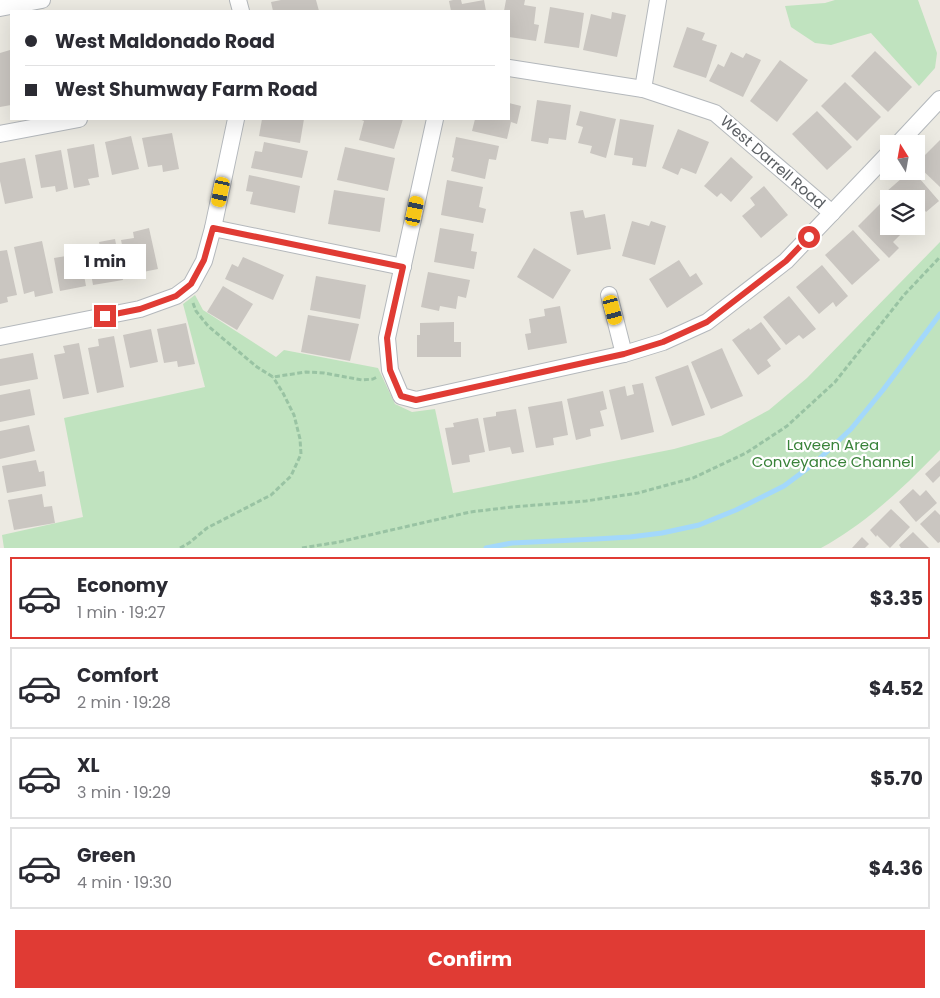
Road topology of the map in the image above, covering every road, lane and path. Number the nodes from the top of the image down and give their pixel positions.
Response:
1 (42, 0) edge
2 (658, 0) edge
3 (0, 8) edge
4 (510, 68) edge
5 (643, 89) junction
6 (940, 99) edge
7 (74, 120) edge
8 (236, 120) edge
9 (435, 120) edge
10 (0, 134) edge
11 (906, 135) edge
12 (880, 162) edge
13 (832, 213) junction
14 (213, 228) junction
15 (940, 258) edge
16 (403, 267) junction
17 (184, 290) junction
18 (609, 295) dead end
19 (0, 337) edge
20 (624, 354) junction
21 (390, 370) junction
22 (273, 377) junction
23 (180, 548) edge
24 (302, 548) edge

1 - 3 street
2 - 5 street
4 - 5 street, West Darrell Road
5 - 13 street, West Darrell Road
6 - 11 street
7 - 10 street
8 - 14 street
9 - 16 street
12 - 13 street
13 - 20 street
14 - 16 street
14 - 17 street
15 - 24 path
16 - 21 street
17 - 19 street
17 - 22 path
18 - 20 street
20 - 21 street
21 - 22 path
22 - 23 path

